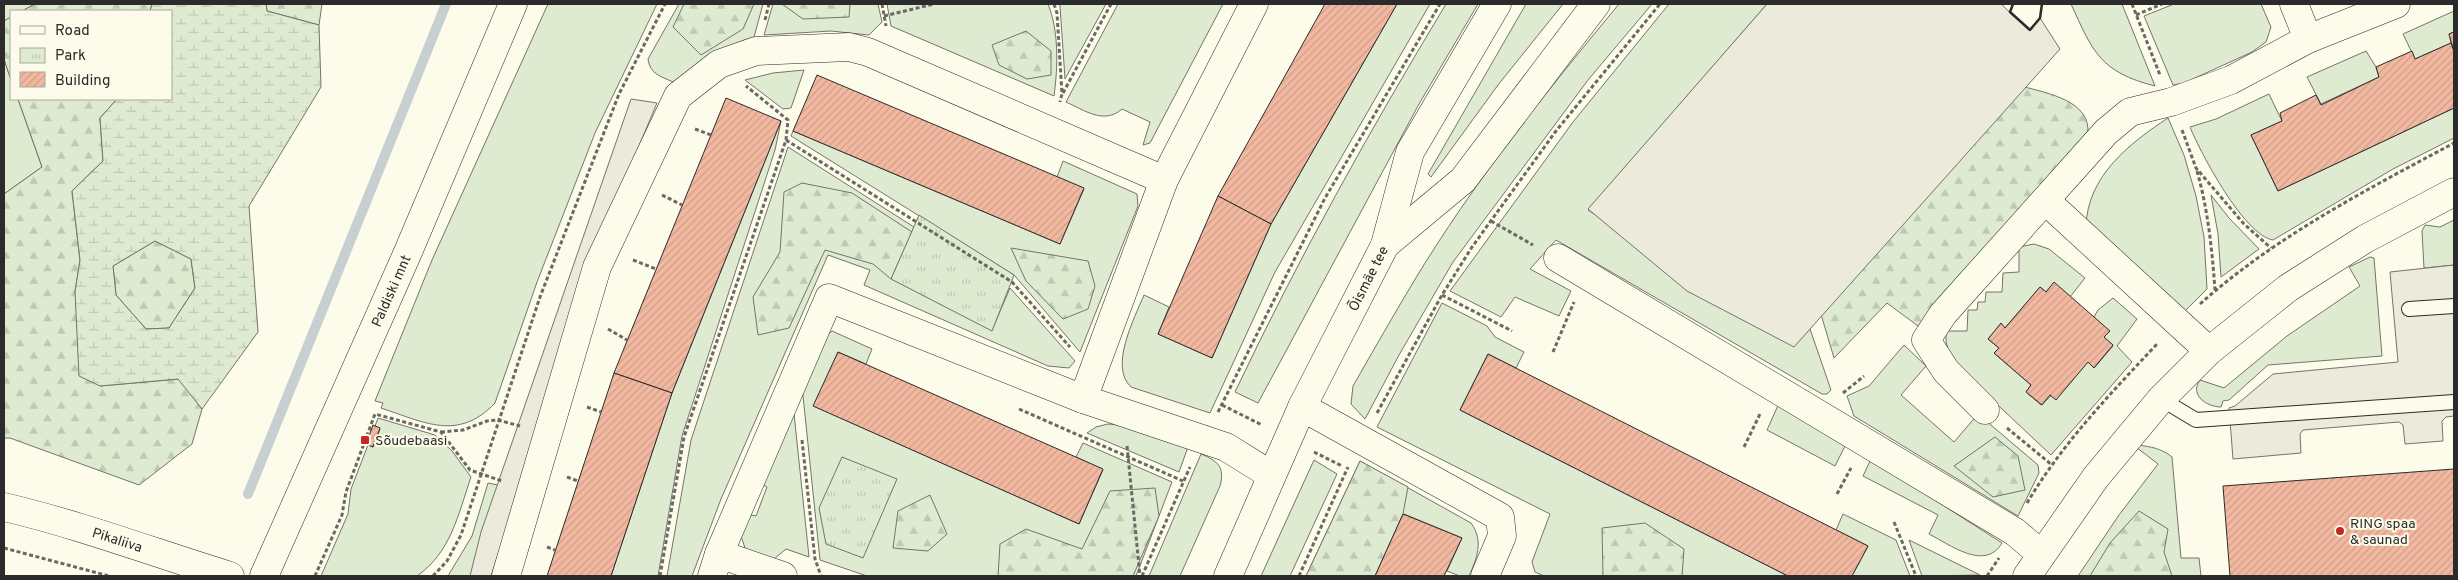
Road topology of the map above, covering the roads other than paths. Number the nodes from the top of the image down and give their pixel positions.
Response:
1 (513, 4) edge
2 (1254, 4) edge
3 (1497, 4) edge
4 (1596, 4) edge
5 (2294, 4) edge
6 (2396, 4) edge
7 (2308, 39) junction
8 (1164, 180) junction
9 (2454, 192) edge
10 (2045, 200) junction
11 (1385, 245) junction
12 (1558, 258) road end
13 (2454, 306) edge
14 (2409, 309) dead end
15 (2209, 351) junction
16 (1083, 398) junction
17 (2161, 398) junction
18 (2454, 402) edge
19 (1302, 408) junction
20 (1986, 410) road end
21 (1271, 475) junction
22 (4, 507) edge
23 (715, 565) edge
24 (2034, 565) edge
25 (230, 576) edge
26 (264, 576) edge
27 (506, 576) edge
28 (783, 576) edge
29 (1228, 576) edge
30 (1485, 576) edge

1 - 26 street, Paldiski mnt
2 - 8 street
3 - 11 street
4 - 11 street, Õismäe tee
5 - 7 street
6 - 7 street
7 - 10 street
8 - 16 street
8 - 27 street
9 - 15 street
10 - 15 street
10 - 20 street
11 - 19 street, Õismäe tee
12 - 24 street
13 - 14 lane
15 - 17 street
16 - 21 street
16 - 23 street
17 - 18 lane
17 - 24 street
19 - 21 street, Õismäe tee
19 - 30 street
21 - 29 street, Õismäe tee
22 - 25 street, Pikaliiva
23 - 28 street

